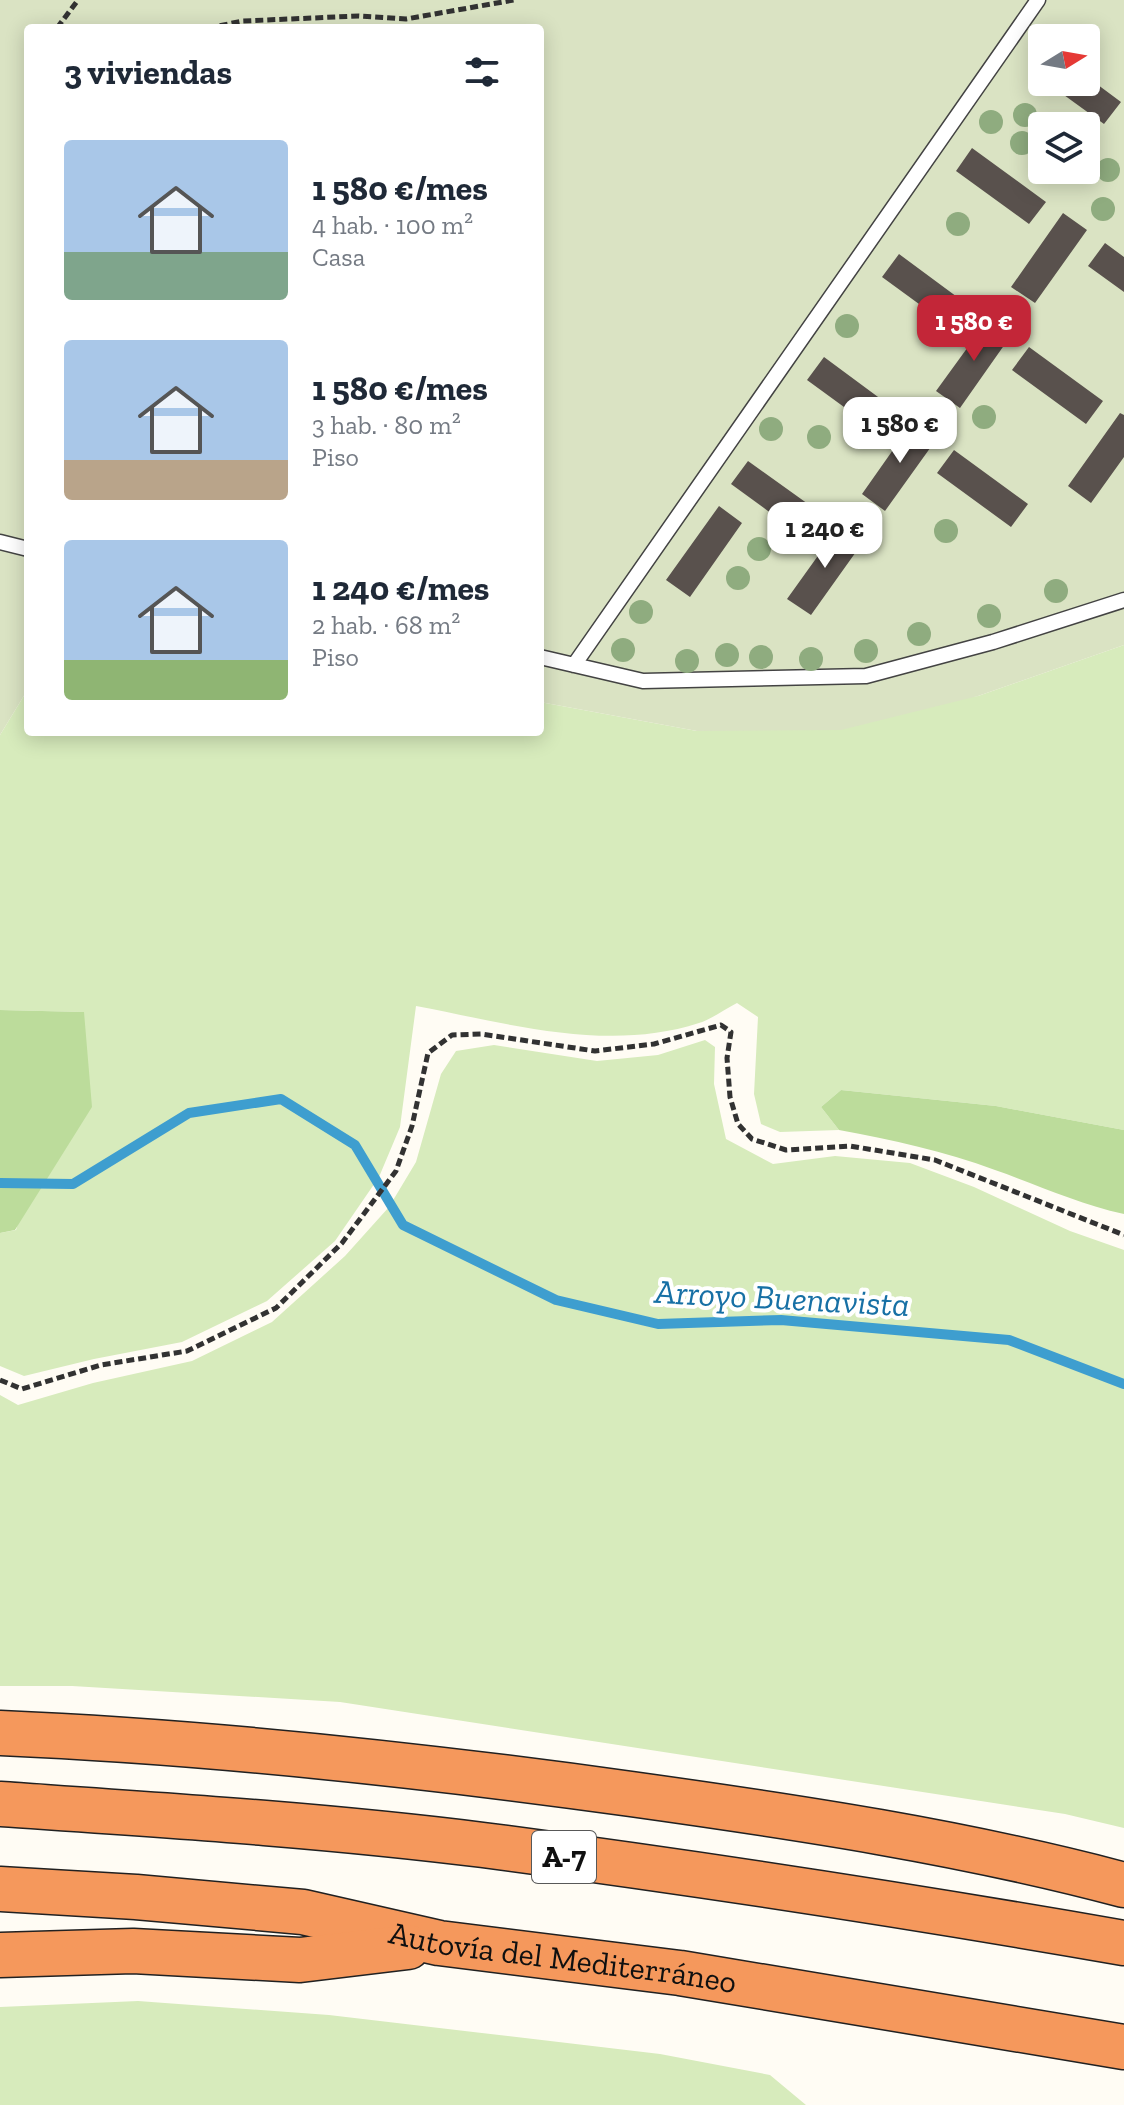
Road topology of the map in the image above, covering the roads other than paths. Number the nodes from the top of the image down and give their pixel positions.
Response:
1 (1038, 0) edge
2 (0, 542) edge
3 (24, 548) edge
4 (1124, 600) edge
5 (544, 658) edge
6 (574, 665) junction
7 (0, 1733) edge
8 (0, 1804) edge
9 (1124, 1885) edge
10 (0, 1889) edge
11 (439, 1943) junction
12 (1124, 1943) edge
13 (0, 1955) edge
14 (1124, 2047) edge

1 - 6 lane
2 - 3 lane
4 - 6 lane
5 - 6 lane
7 - 9 highway
8 - 12 highway, A-7
10 - 11 highway, Autovía del Mediterráneo
11 - 13 highway
11 - 14 highway, Autovía del Mediterráneo

